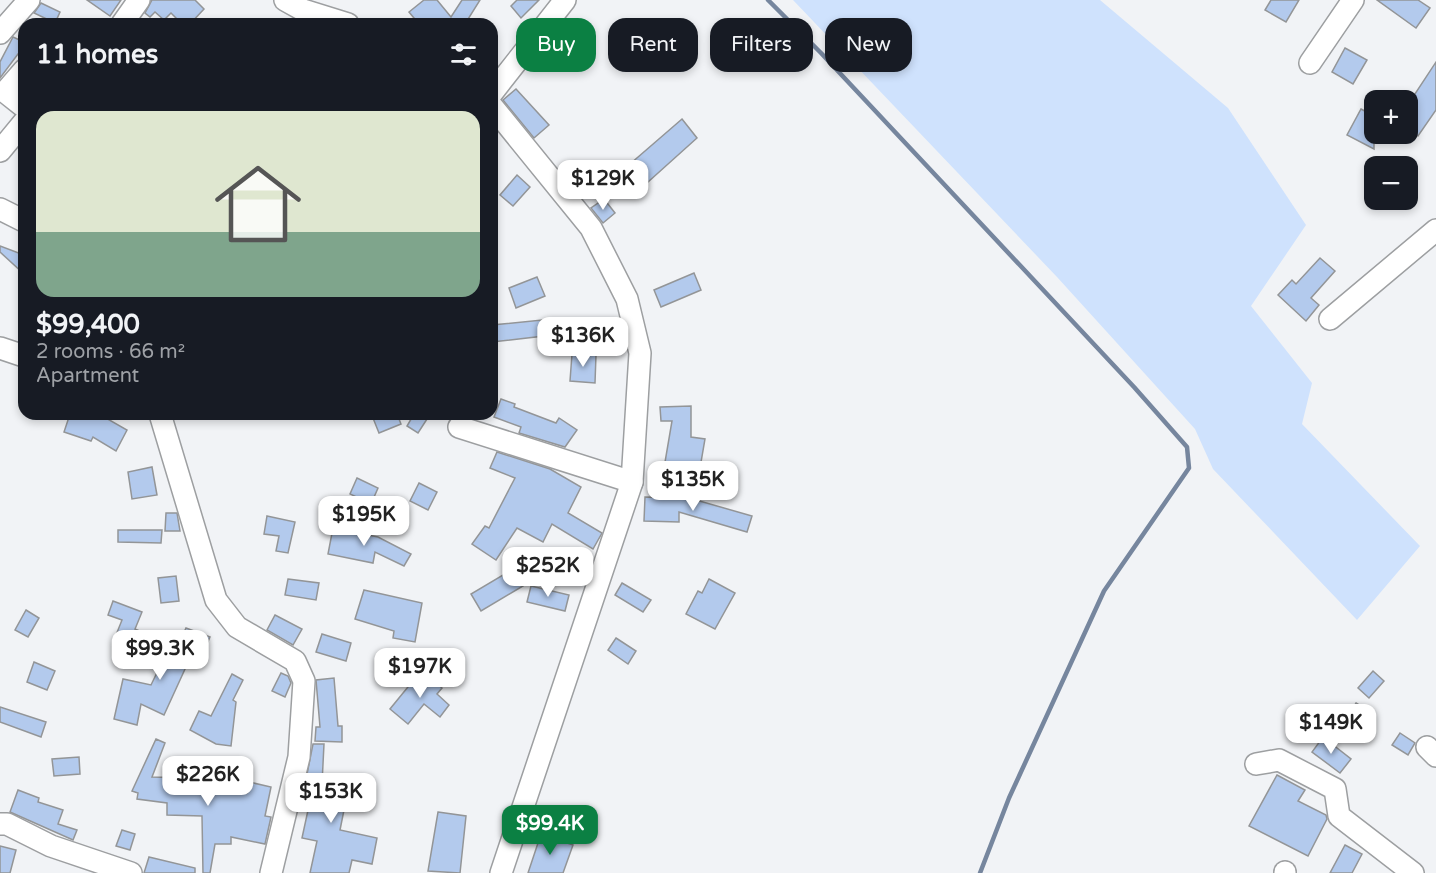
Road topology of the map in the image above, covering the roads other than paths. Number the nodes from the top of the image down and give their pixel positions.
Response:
1 (29, 0) edge
2 (139, 0) edge
3 (285, 0) edge
4 (565, 0) edge
5 (1353, 0) edge
6 (126, 18) edge
7 (329, 18) edge
8 (0, 33) edge
9 (1310, 63) dead end
10 (18, 77) edge
11 (498, 85) edge
12 (18, 103) edge
13 (498, 113) edge
14 (18, 129) edge
15 (0, 151) edge
16 (0, 209) edge
17 (18, 218) edge
18 (1436, 230) edge
19 (1330, 319) dead end
20 (0, 348) edge
21 (18, 354) edge
22 (161, 420) edge
23 (459, 427) dead end
24 (632, 482) junction
25 (1256, 764) dead end
26 (0, 824) edge
27 (131, 873) edge
28 (271, 873) edge
29 (501, 873) edge
30 (1413, 873) edge

1 - 8 street
2 - 6 street
3 - 7 street
4 - 11 street
5 - 9 street
10 - 12 street
13 - 24 street
14 - 15 street
16 - 17 street
18 - 19 street
20 - 21 street
22 - 28 street
23 - 24 street
24 - 29 street
25 - 30 street
26 - 27 street

